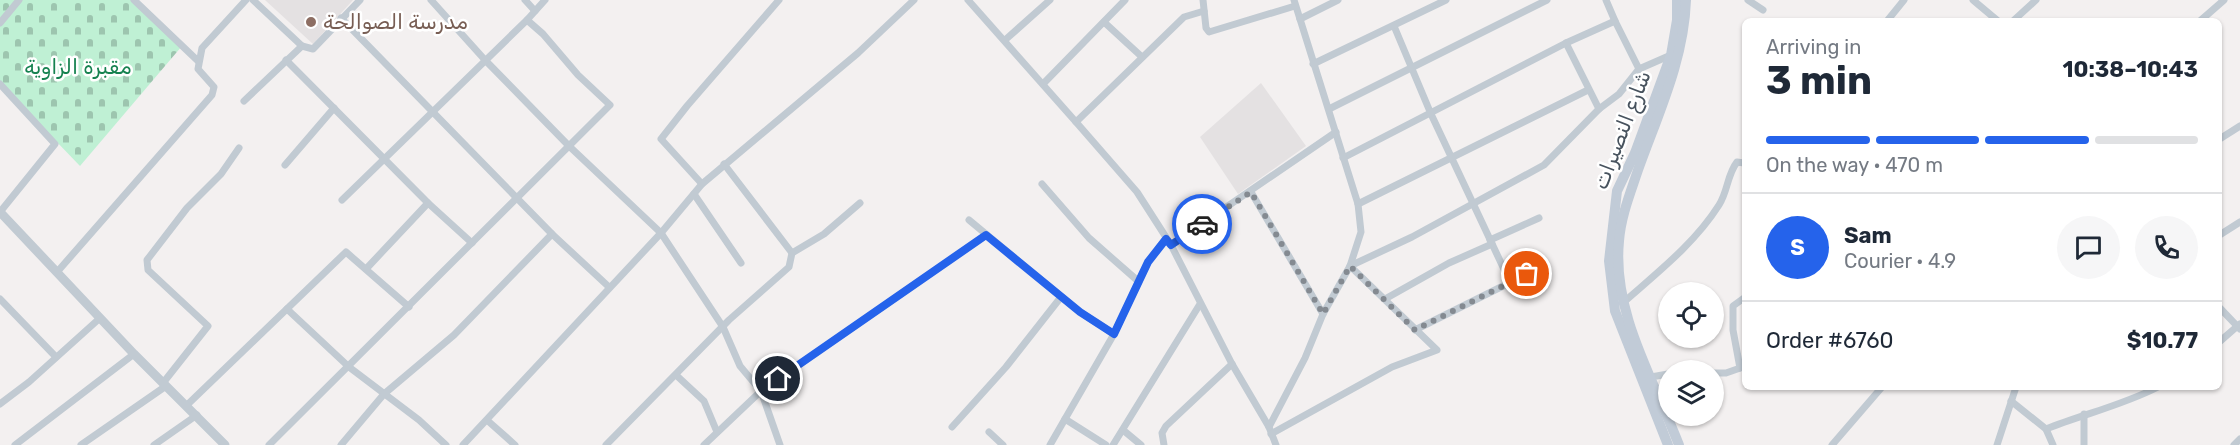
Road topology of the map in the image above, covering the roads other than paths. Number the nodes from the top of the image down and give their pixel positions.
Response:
1 (19, 0) edge
2 (134, 0) edge
3 (246, 0) edge
4 (253, 0) edge
5 (360, 0) edge
6 (430, 0) edge
7 (525, 0) edge
8 (545, 0) edge
9 (778, 0) edge
10 (914, 0) edge
11 (969, 0) edge
12 (1050, 0) edge
13 (1125, 0) edge
14 (1203, 0) edge
15 (1338, 0) edge
16 (1446, 0) edge
17 (1547, 0) edge
18 (1606, 0) edge
19 (1677, 0) edge
20 (1686, 0) edge
21 (1748, 0) edge
22 (1904, 0) edge
23 (1973, 0) edge
24 (2036, 0) edge
25 (2224, 0) edge
26 (1295, 3) edge
27 (1763, 10) dead end
28 (535, 11) junction
29 (1204, 11) junction
30 (341, 18) junction
31 (1889, 18) edge
32 (1994, 18) edge
33 (2016, 18) edge
34 (2203, 18) edge
35 (1300, 19) junction
36 (527, 20) junction
37 (1615, 21) junction
38 (1104, 22) junction
39 (0, 23) edge
40 (1394, 26) junction
41 (1005, 40) junction
42 (1566, 43) junction
43 (302, 46) junction
44 (1671, 55) junction
45 (1142, 57) junction
46 (286, 60) junction
47 (485, 60) junction
48 (198, 62) junction
49 (1313, 64) junction
50 (1412, 69) junction
51 (1639, 69) junction
52 (0, 84) edge
53 (1043, 84) junction
54 (1588, 90) junction
55 (244, 101) dead end
56 (334, 108) junction
57 (1329, 108) junction
58 (1599, 109) junction
59 (432, 111) junction
60 (1431, 114) junction
61 (1076, 122) junction
62 (2240, 126) edge
63 (1336, 132) junction
64 (2222, 137) edge
65 (570, 146) junction
66 (239, 148) dead end
67 (1343, 158) junction
68 (1452, 158) junction
69 (386, 159) junction
70 (1742, 163) edge
71 (724, 164) junction
72 (285, 165) dead end
73 (702, 184) junction
74 (1042, 184) dead end
75 (1251, 192) junction
76 (694, 194) junction
77 (517, 198) junction
78 (342, 200) dead end
79 (428, 203) junction
80 (860, 203) dead end
81 (1472, 203) junction
82 (1358, 204) junction
83 (0, 212) edge
84 (1539, 218) dead end
85 (969, 220) dead end
86 (2240, 222) edge
87 (661, 232) junction
88 (2222, 233) edge
89 (552, 234) junction
90 (986, 235) junction
91 (1168, 242) junction
92 (1491, 242) junction
93 (472, 243) junction
94 (792, 253) junction
95 (741, 263) dead end
96 (1350, 266) junction
97 (366, 268) junction
98 (58, 271) junction
99 (1527, 274) dead end
100 (1138, 281) junction
101 (1510, 282) junction
102 (609, 287) junction
103 (1061, 297) junction
104 (0, 299) edge
105 (1385, 299) junction
106 (1742, 299) edge
107 (1624, 301) junction
108 (1200, 304) junction
109 (409, 307) junction
110 (286, 309) junction
111 (2222, 310) edge
112 (1323, 314) junction
113 (100, 318) junction
114 (723, 327) junction
115 (2239, 327) edge
116 (1415, 330) junction
117 (1114, 334) junction
118 (2222, 340) edge
119 (134, 354) junction
120 (56, 357) junction
121 (1232, 364) junction
122 (349, 368) junction
123 (1742, 368) edge
124 (1724, 373) edge
125 (676, 375) junction
126 (1658, 376) edge
127 (1650, 377) junction
128 (165, 384) junction
129 (1879, 390) edge
130 (2015, 390) edge
131 (2152, 390) edge
132 (761, 391) junction
133 (384, 394) junction
134 (2011, 401) junction
135 (0, 404) edge
136 (186, 406) junction
137 (2084, 414) junction
138 (197, 415) junction
139 (1065, 419) junction
140 (488, 421) junction
141 (952, 428) dead end
142 (2046, 429) junction
143 (1123, 430) junction
144 (1270, 430) junction
145 (717, 432) junction
146 (989, 432) dead end
147 (2240, 439) edge
148 (15, 445) edge
149 (81, 445) edge
150 (154, 445) edge
151 (225, 445) edge
152 (269, 445) edge
153 (341, 445) edge
154 (446, 445) edge
155 (463, 445) edge
156 (515, 445) edge
157 (606, 445) edge
158 (704, 445) edge
159 (780, 445) edge
160 (1003, 445) edge
161 (1050, 445) edge
162 (1106, 445) edge
163 (1113, 445) edge
164 (1141, 445) edge
165 (1164, 445) edge
166 (1276, 445) edge
167 (1668, 445) edge
168 (1679, 445) edge
169 (1832, 445) edge
170 (1997, 445) edge
171 (2053, 445) edge
172 (2084, 445) edge
173 (2234, 445) edge

1 - 39 street
2 - 48 street
3 - 48 street
4 - 43 street
5 - 30 street
6 - 47 street
7 - 28 street
8 - 28 street
9 - 73 street
10 - 71 street
11 - 41 street
12 - 41 street
13 - 38 street
14 - 29 street
15 - 35 street
16 - 40 street
17 - 50 street
18 - 37 street
19 - 44 main road, شارع النصيرات
20 - 107 main road, شارع النصيرات
21 - 27 street
22 - 31 street
23 - 32 street
24 - 33 street
25 - 34 street
26 - 29 street
26 - 35 street
28 - 36 street
29 - 45 street
30 - 43 street
30 - 59 street
35 - 49 street
36 - 47 street
36 - 65 street
37 - 42 street
37 - 51 street
38 - 45 street
38 - 53 street
40 - 49 street
40 - 50 street
41 - 53 street
42 - 54 street
42 - 60 street
43 - 46 street
44 - 51 street
44 - 167 main road, شارع النصيرات
45 - 61 street
46 - 55 street
46 - 56 street
47 - 59 street
47 - 65 street
48 - 98 street
49 - 57 street
50 - 57 street
50 - 60 street
51 - 58 street
52 - 83 street
53 - 61 street
54 - 58 street
54 - 68 street
56 - 69 street
56 - 72 street
57 - 63 street
58 - 81 street
59 - 69 street
59 - 77 street
60 - 67 street
60 - 68 street
61 - 91 street
62 - 64 street
63 - 67 street
63 - 75 street
65 - 77 street
65 - 87 street
66 - 128 street
67 - 82 street
68 - 81 street
68 - 82 street
69 - 78 street
69 - 79 street
70 - 107 street
71 - 73 street
71 - 94 street
73 - 76 street
74 - 100 street
75 - 91 street
75 - 112 street
76 - 87 street
76 - 95 street
77 - 89 street
77 - 93 street
79 - 93 street
79 - 97 street
80 - 94 street
81 - 92 street
81 - 96 street
82 - 96 street
83 - 98 street
84 - 92 street
85 - 90 street
86 - 88 street
87 - 102 street
87 - 114 street
89 - 102 street
89 - 133 street
90 - 103 street
90 - 132 street
91 - 100 street
91 - 108 street
92 - 101 street
92 - 105 street
93 - 109 street
94 - 114 street
96 - 105 street
96 - 112 street
97 - 109 street
97 - 110 street
98 - 113 street
99 - 101 street
100 - 117 street
101 - 116 street
102 - 140 street
103 - 117 street
103 - 141 street
104 - 120 street
105 - 116 street
106 - 123 street
107 - 127 main road, شارع النصيرات
108 - 121 street
108 - 143 street
109 - 122 street
110 - 122 street
110 - 136 street
111 - 115 street
112 - 144 street
113 - 119 street
113 - 120 street
114 - 125 street
114 - 132 street
115 - 118 street
116 - 144 street
117 - 139 street
119 - 128 street
119 - 148 street
120 - 135 street
121 - 144 street
121 - 165 street
122 - 133 street
122 - 152 street
123 - 124 street
125 - 145 street
125 - 157 street
126 - 127 street
127 - 168 main road, شارع النصيرات
128 - 136 street
128 - 149 street
129 - 169 street
130 - 134 street
131 - 137 street
132 - 145 street
132 - 159 street
133 - 153 street
133 - 154 street
134 - 142 street
134 - 170 street
136 - 138 street
137 - 142 street
137 - 172 street
138 - 150 street
138 - 151 street
139 - 161 street
139 - 162 street
140 - 155 street
140 - 156 street
142 - 171 street
143 - 163 street
143 - 164 street
144 - 166 street
145 - 158 street
146 - 160 street
147 - 173 street

